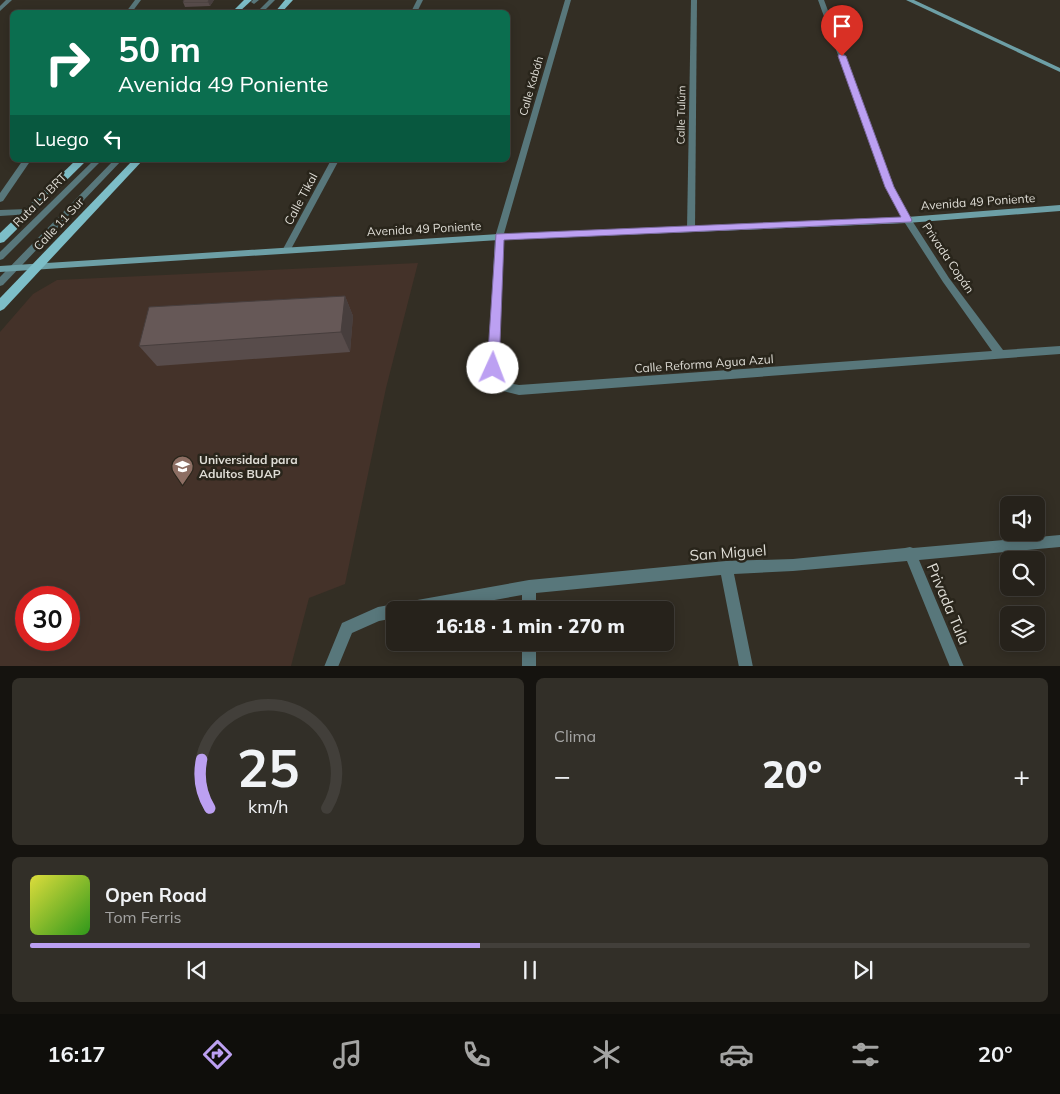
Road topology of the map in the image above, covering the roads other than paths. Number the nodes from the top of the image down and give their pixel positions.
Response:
1 (9, 0) edge
2 (272, 0) edge
3 (289, 0) edge
4 (568, 0) edge
5 (694, 0) edge
6 (821, 0) edge
7 (909, 0) edge
8 (253, 1) edge
9 (0, 9) edge
10 (238, 10) edge
11 (262, 10) edge
12 (280, 10) edge
13 (1060, 70) edge
14 (26, 162) edge
15 (80, 162) edge
16 (96, 162) edge
17 (116, 162) edge
18 (136, 162) edge
19 (334, 162) edge
20 (0, 199) edge
21 (1060, 208) edge
22 (28, 212) junction
23 (0, 213) edge
24 (907, 220) junction
25 (692, 230) junction
26 (499, 237) junction
27 (0, 239) edge
28 (287, 249) junction
29 (0, 258) edge
30 (38, 266) junction
31 (14, 268) junction
32 (0, 269) edge
33 (0, 283) edge
34 (0, 306) edge
35 (1060, 350) edge
36 (1001, 355) junction
37 (1060, 540) edge
38 (910, 553) junction
39 (726, 568) junction
40 (529, 587) junction
41 (450, 601) edge
42 (529, 601) edge
43 (386, 613) edge
44 (529, 651) edge
45 (331, 666) edge
46 (529, 666) edge
47 (746, 666) edge
48 (957, 666) edge

1 - 9 street
2 - 11 street
3 - 12 main road
4 - 26 street, Calle Kabáh
5 - 25 street, Calle Tulúm
6 - 24 street, Privada Copán
7 - 13 main road
8 - 10 main road
14 - 20 street
15 - 22 main road
16 - 29 street, Ruta L2 BRT
17 - 31 street
18 - 30 main road, Calle 11 Sur
19 - 28 street, Calle Tikal
21 - 24 main road, Avenida 49 Poniente
22 - 23 street
22 - 27 main road
24 - 25 main road, Avenida 49 Poniente
24 - 36 street, Privada Copán
25 - 26 main road, Avenida 49 Poniente
26 - 28 main road, Avenida 49 Poniente
26 - 36 street, Calle Reforma Agua Azul
28 - 30 main road, Avenida 49 Poniente
30 - 31 main road, Avenida 49 Poniente
30 - 34 main road, Calle 11 Sur
31 - 32 main road, Avenida 49 Poniente
31 - 33 street
35 - 36 street, Calle Reforma Agua Azul
37 - 38 street, San Miguel
38 - 39 street, San Miguel
38 - 48 street, Privada Tula
39 - 40 street, San Miguel
39 - 47 street
40 - 41 street, San Miguel
40 - 42 street
43 - 45 street
44 - 46 street

